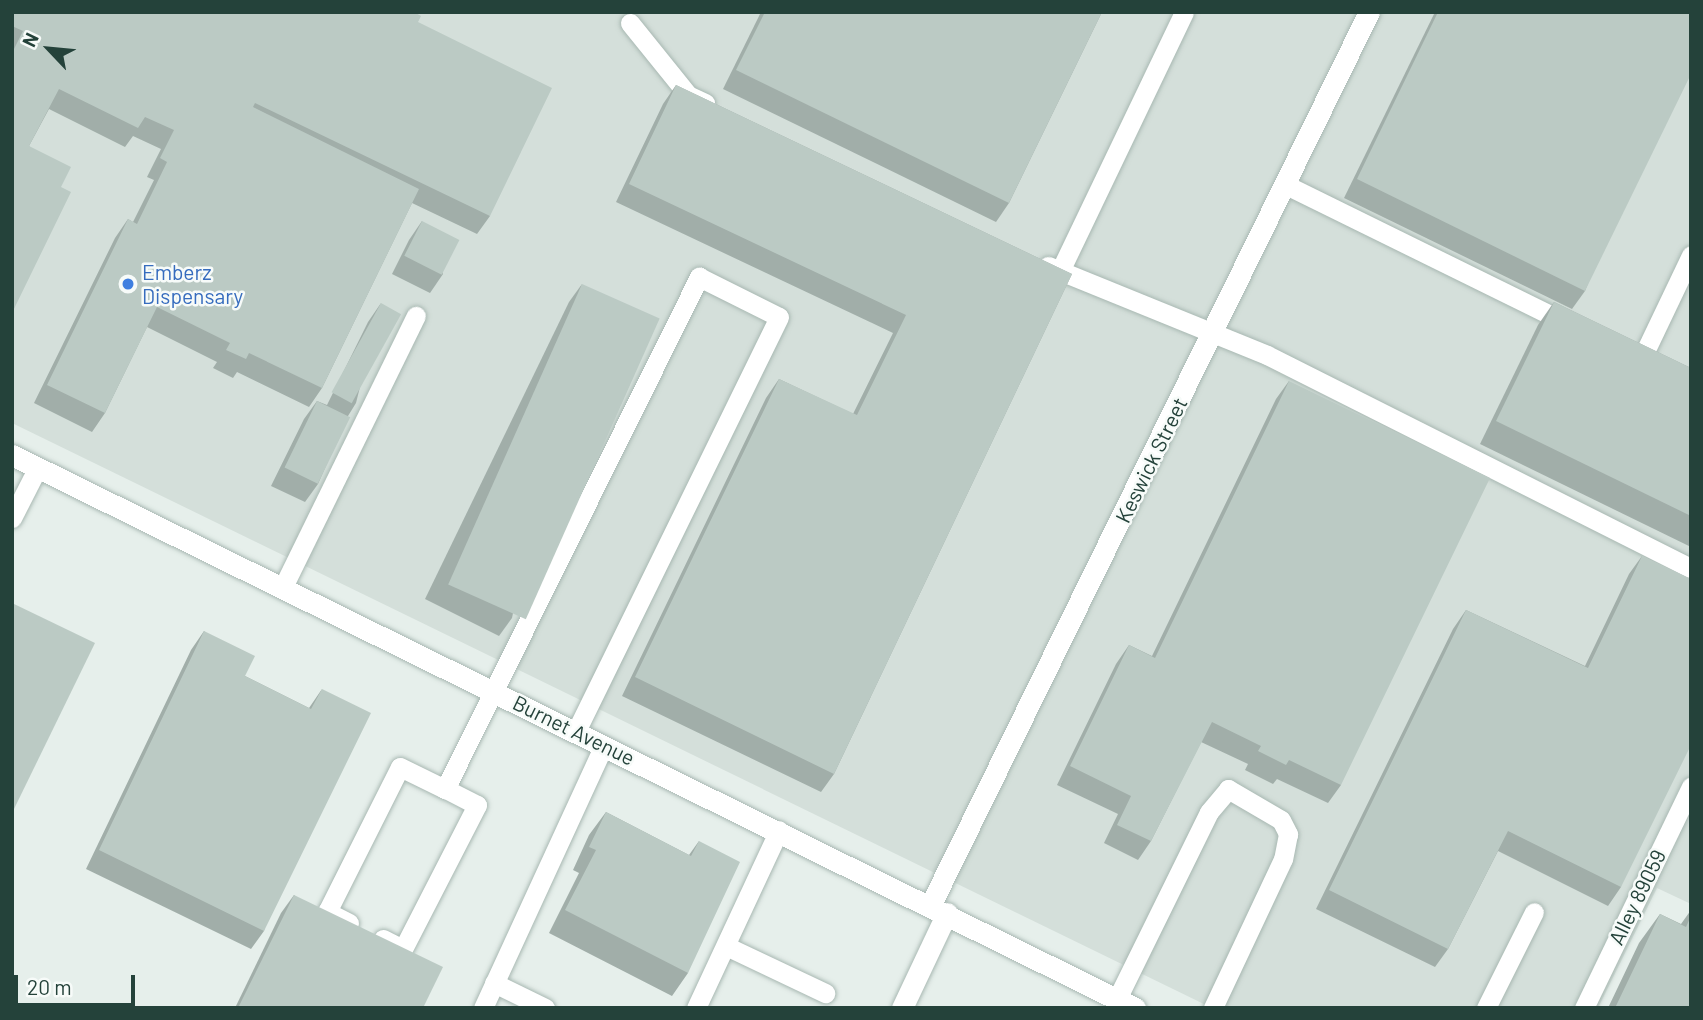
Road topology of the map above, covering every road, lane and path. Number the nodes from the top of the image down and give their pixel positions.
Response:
1 (1184, 12) edge
2 (1369, 12) edge
3 (630, 23) dead end
4 (726, 113) edge
5 (1286, 185) junction
6 (1691, 255) edge
7 (1023, 257) edge
8 (1060, 271) junction
9 (416, 316) dead end
10 (1214, 333) junction
11 (1592, 335) edge
12 (1616, 348) edge
13 (12, 455) edge
14 (38, 467) junction
15 (12, 518) edge
16 (1691, 568) edge
17 (283, 587) junction
18 (494, 691) junction
19 (576, 732) junction
20 (604, 746) junction
21 (1691, 787) edge
22 (445, 789) junction
23 (779, 830) junction
24 (939, 910) junction
25 (1534, 912) dead end
26 (726, 946) junction
27 (494, 983) junction
28 (825, 993) dead end
29 (1126, 1003) edge
30 (483, 1008) edge
31 (545, 1008) edge
32 (696, 1008) edge
33 (902, 1008) edge
34 (1213, 1008) edge
35 (1486, 1008) edge
36 (1584, 1008) edge

1 - 8 lane
2 - 5 street, Keswick Street
3 - 4 lane
5 - 10 street, Keswick Street
5 - 11 lane
6 - 12 lane
7 - 8 lane
8 - 10 lane
9 - 17 lane
10 - 16 lane
10 - 24 street, Keswick Street
13 - 14 street, Burnet Avenue
14 - 15 lane
14 - 17 street, Burnet Avenue
17 - 18 street, Burnet Avenue
18 - 19 street, Burnet Avenue
18 - 19 lane
18 - 22 lane
19 - 20 street, Burnet Avenue
20 - 23 street, Burnet Avenue
20 - 27 lane
21 - 36 lane, Alley 89059
22 - 22 lane
23 - 24 street, Burnet Avenue
23 - 26 lane
24 - 29 street, Burnet Avenue
24 - 33 street, Keswick Street
25 - 35 lane
26 - 28 lane
26 - 32 lane
27 - 30 lane
27 - 31 lane
29 - 34 lane

